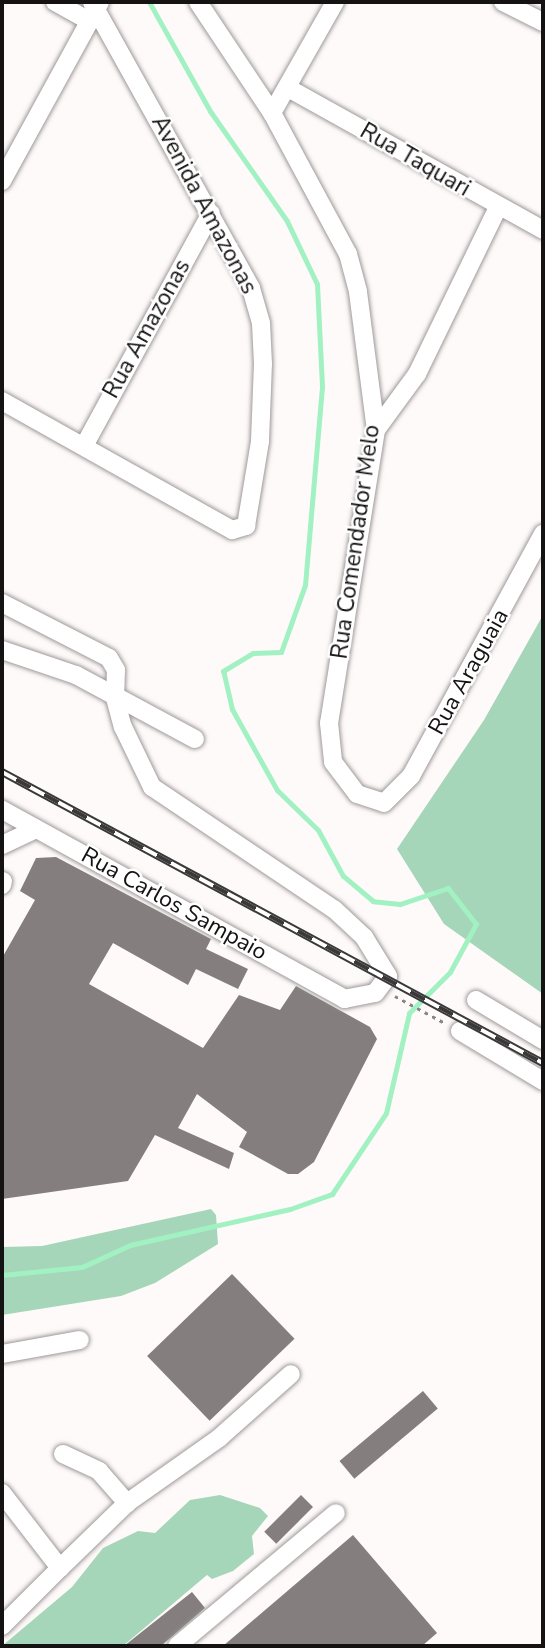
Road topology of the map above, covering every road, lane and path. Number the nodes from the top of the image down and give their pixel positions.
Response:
1 (55, 2) edge
2 (198, 2) edge
3 (335, 2) edge
4 (503, 2) edge
5 (94, 8) edge
6 (543, 22) edge
7 (288, 88) junction
8 (272, 113) junction
9 (2, 181) edge
10 (499, 207) junction
11 (211, 213) junction
12 (543, 230) edge
13 (2, 401) edge
14 (376, 430) junction
15 (84, 446) junction
16 (543, 534) edge
17 (2, 603) edge
18 (2, 650) edge
19 (115, 698) junction
20 (195, 738) dead end
21 (384, 803) joint
22 (2, 810) edge
23 (37, 829) junction
24 (2, 845) edge
25 (379, 988) junction
26 (475, 1000) dead end
27 (428, 1014) dead end
28 (460, 1031) dead end
29 (543, 1040) edge
30 (543, 1081) edge
31 (80, 1340) dead end
32 (2, 1354) edge
33 (291, 1374) dead end
34 (63, 1454) dead end
35 (2, 1493) edge
36 (127, 1503) junction
37 (336, 1513) dead end
38 (60, 1568) junction
39 (2, 1626) edge
40 (177, 1646) edge

1 - 5 street
2 - 8 street, Rua Comendador Melo
3 - 7 street
4 - 6 street
5 - 9 street
5 - 11 street, Avenida Amazonas
7 - 8 street
7 - 10 street, Rua Taquari
8 - 14 street, Rua Comendador Melo
10 - 12 street, Rua Taquari
10 - 14 street
11 - 15 street, Rua Amazonas
11 - 15 street, Avenida Amazonas
13 - 15 street
14 - 21 street, Rua Comendador Melo
16 - 21 street, Rua Araguaia
17 - 19 street
18 - 19 street
19 - 20 street
19 - 25 street
22 - 23 street, Rua Carlos Sampaio
23 - 24 street
23 - 25 street, Rua Carlos Sampaio
25 - 27 path
26 - 29 street
28 - 30 street
31 - 32 street
33 - 36 street
34 - 36 street
35 - 38 street
36 - 38 street
37 - 40 street
38 - 39 street

